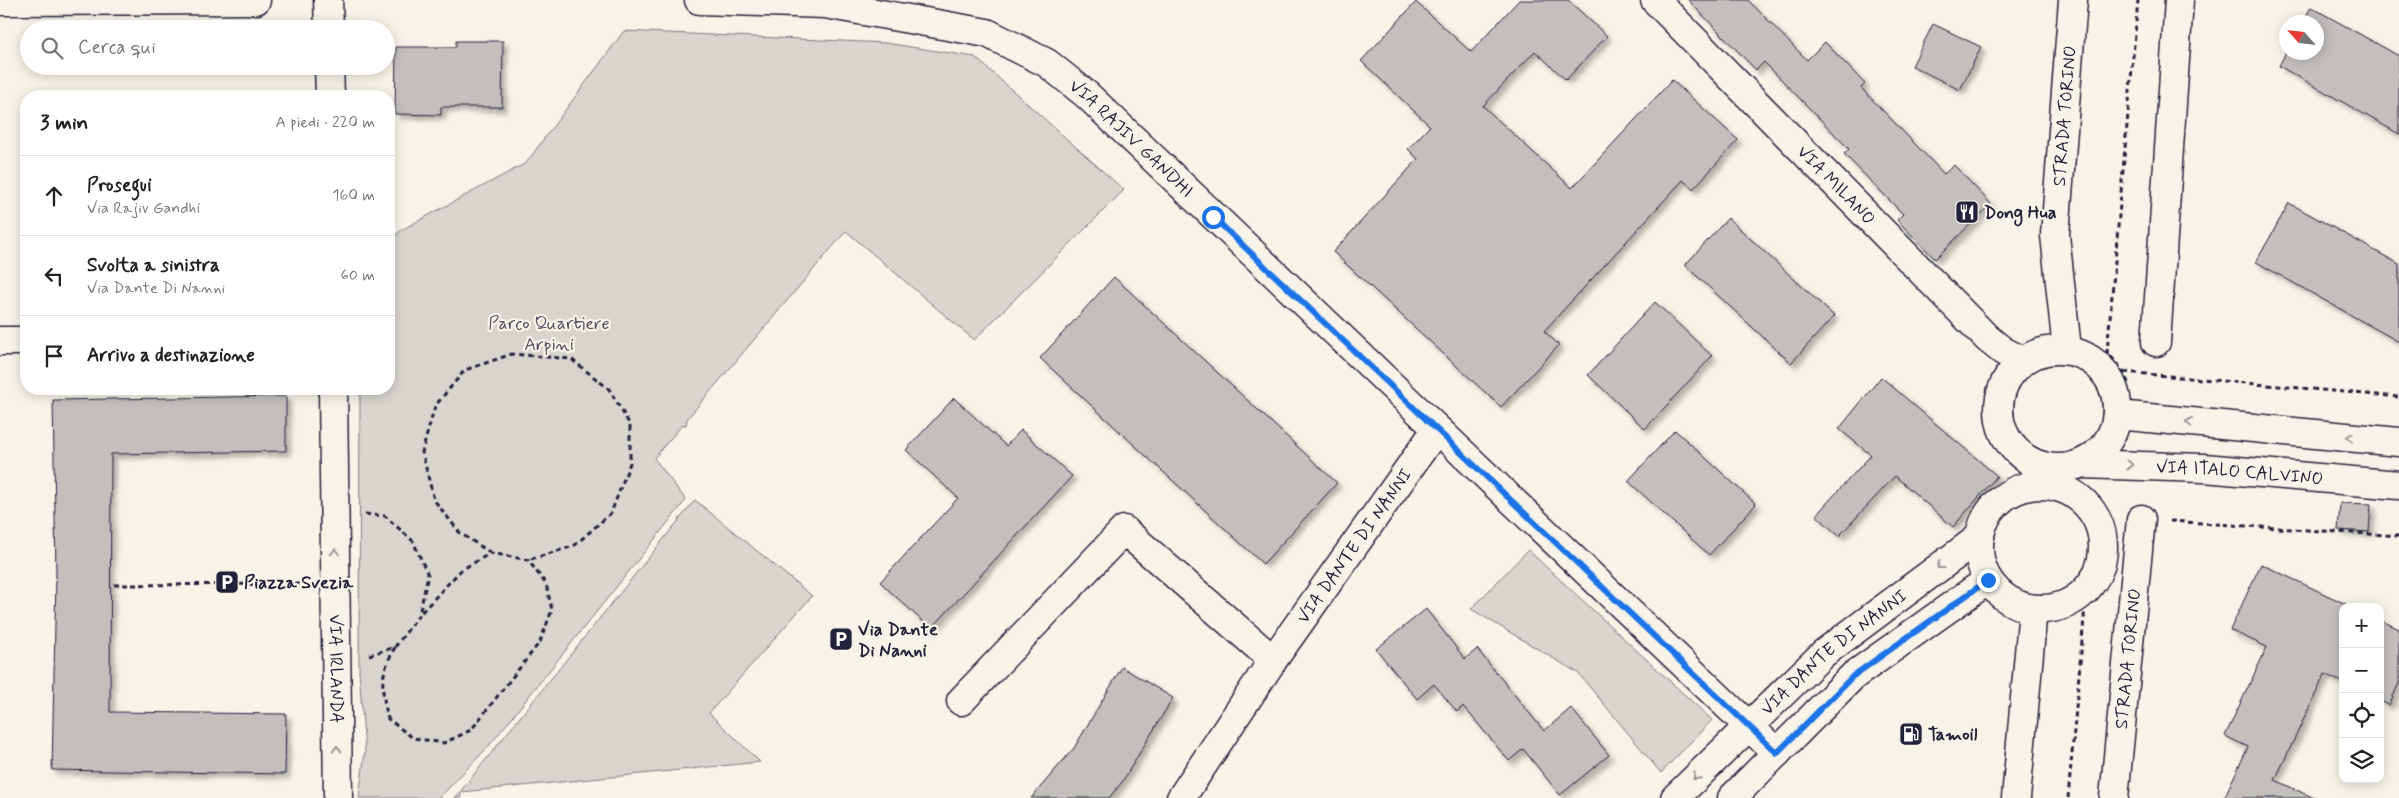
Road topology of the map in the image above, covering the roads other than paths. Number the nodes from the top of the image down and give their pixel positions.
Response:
1 (256, 0) edge
2 (328, 0) edge
3 (699, 0) edge
4 (1655, 0) edge
5 (2073, 0) edge
6 (2179, 0) edge
7 (0, 2) edge
8 (329, 20) edge
9 (329, 75) edge
10 (330, 90) edge
11 (20, 341) edge
12 (0, 342) edge
13 (2156, 342) dead end
14 (2067, 350) junction
15 (2024, 361) junction
16 (334, 395) edge
17 (2118, 412) junction
18 (1436, 430) junction
19 (2399, 442) edge
20 (2025, 458) junction
21 (2081, 464) junction
22 (2399, 484) edge
23 (2021, 489) junction
24 (2077, 497) junction
25 (2141, 519) road end
26 (1980, 537) junction
27 (1988, 580) junction
28 (2033, 609) junction
29 (1273, 660) junction
30 (961, 701) dead end
31 (1748, 725) junction
32 (1777, 753) junction
33 (338, 798) edge
34 (1181, 798) edge
35 (1675, 798) edge
36 (1732, 798) edge
37 (2016, 798) edge
38 (2114, 798) edge

1 - 7 street
2 - 8 street
3 - 18 street, VIA RAJIV GANDHI
4 - 15 street, VIA MILANO
5 - 14 street, STRADA TORINO
6 - 13 street
9 - 10 street
11 - 12 street
14 - 15 street
14 - 17 street
15 - 20 street
33 -> 16 street, VIA IRLANDA
19 -> 17 street
17 - 21 street
18 - 29 street, VIA DANTE DI NANNI
18 - 31 street, VIA RAJIV GANDHI
20 - 21 street
20 - 23 street
21 -> 22 street, VIA ITALO CALVINO
21 - 24 street
23 - 24 street
23 - 26 street
24 - 28 street
25 - 38 street, STRADA TORINO
26 - 27 street
26 -> 31 street, VIA DANTE DI NANNI
27 - 28 street
27 - 32 street, VIA DANTE DI NANNI
28 - 37 street
29 - 30 street
29 - 34 street, VIA DANTE DI NANNI
31 - 32 street, VIA RAJIV GANDHI
31 -> 35 street, VIA DANTE DI NANNI
32 - 36 street, VIA DANTE DI NANNI

